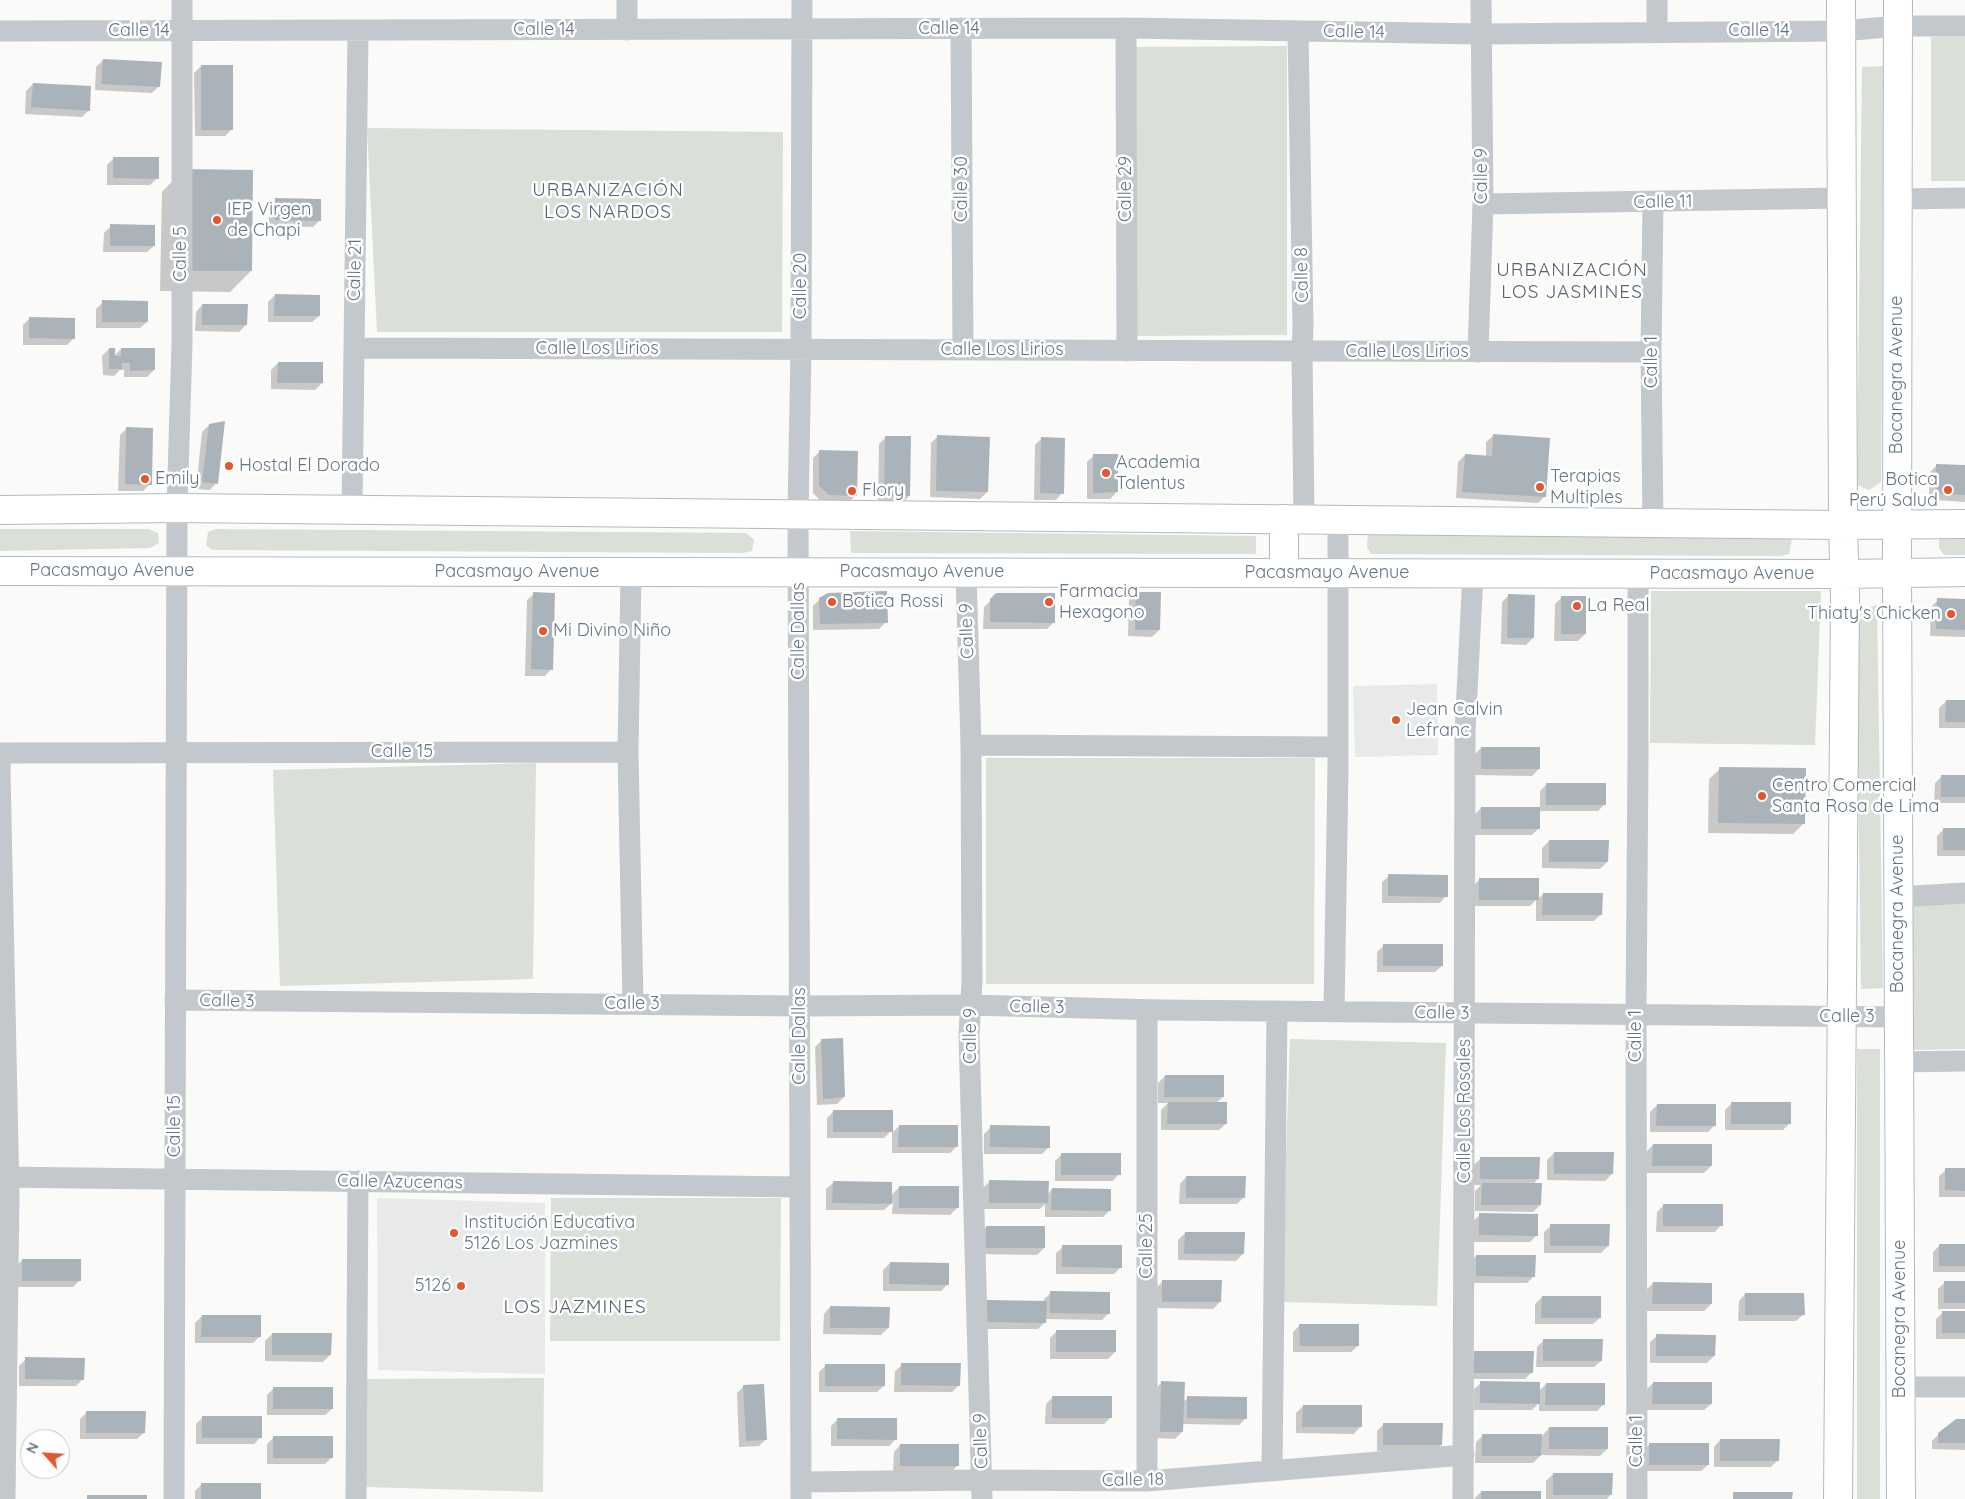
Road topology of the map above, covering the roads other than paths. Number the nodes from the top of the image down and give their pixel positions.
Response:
1 (182, 0) edge
2 (627, 0) edge
3 (802, 0) edge
4 (1481, 0) edge
5 (1657, 0) edge
6 (1842, 0) edge
7 (1898, 13) edge
8 (1965, 26) edge
9 (961, 28) junction
10 (1126, 28) junction
11 (802, 29) junction
12 (358, 30) junction
13 (627, 30) junction
14 (181, 31) junction
15 (1298, 31) junction
16 (1842, 31) junction
17 (0, 32) edge
18 (1657, 32) junction
19 (1481, 34) junction
20 (1842, 198) junction
21 (1965, 198) edge
22 (1898, 199) junction
23 (1653, 202) junction
24 (1483, 204) junction
25 (354, 348) junction
26 (801, 350) junction
27 (963, 350) junction
28 (1127, 351) junction
29 (1302, 351) junction
30 (1478, 352) junction
31 (1651, 352) junction
32 (177, 508) junction
33 (352, 509) junction
34 (0, 510) edge
35 (798, 514) junction
36 (1294, 519) junction
37 (1338, 520) junction
38 (1653, 523) junction
39 (1897, 524) junction
40 (1965, 524) edge
41 (1843, 525) junction
42 (0, 571) edge
43 (177, 571) junction
44 (631, 572) junction
45 (799, 572) junction
46 (1339, 572) junction
47 (1965, 572) edge
48 (966, 573) junction
49 (1284, 573) junction
50 (1472, 573) junction
51 (1897, 573) junction
52 (1638, 574) junction
53 (1845, 574) junction
54 (971, 745) junction
55 (1338, 747) junction
56 (176, 752) junction
57 (628, 752) junction
58 (1, 753) edge
59 (1965, 893) edge
60 (1898, 897) junction
61 (175, 1000) junction
62 (632, 1004) junction
63 (970, 1005) junction
64 (800, 1006) junction
65 (1146, 1010) junction
66 (1277, 1011) junction
67 (1334, 1012) junction
68 (1464, 1013) junction
69 (1636, 1015) junction
70 (1842, 1016) junction
71 (1899, 1017) junction
72 (1965, 1061) edge
73 (1899, 1062) junction
74 (4, 1177) edge
75 (175, 1179) junction
76 (358, 1182) junction
77 (800, 1186) junction
78 (1901, 1387) junction
79 (1965, 1387) edge
80 (1464, 1455) junction
81 (1272, 1470) junction
82 (1147, 1482) junction
83 (982, 1489) edge
84 (801, 1490) edge
85 (5, 1499) edge
86 (174, 1499) edge
87 (356, 1499) edge
88 (1463, 1499) edge
89 (1637, 1499) edge
90 (1838, 1499) edge
91 (1901, 1499) edge

1 - 14 street, Calle 5
2 - 13 street
3 - 11 street, Calle 20
4 - 19 street, Calle 9
5 - 18 street
6 - 16 main road
7 - 8 street, Calle 14
7 - 16 street, Calle 14
7 - 22 main road, Bocanegra Avenue
9 - 10 street, Calle 14
9 - 11 street, Calle 14
9 - 27 street, Calle 30
10 - 15 street, Calle 14
10 - 28 street, Calle 29
11 - 13 street, Calle 14
11 - 26 street, Calle 20
12 - 13 street, Calle 14
12 - 14 street, Calle 14
12 - 25 street, Calle 21
14 - 17 street, Calle 14
14 - 32 street, Calle 5
15 - 19 street, Calle 14
15 - 29 street, Calle 8
16 - 18 street, Calle 14
16 - 20 main road
18 - 19 street, Calle 14
19 - 24 street, Calle 9
20 - 23 street, Calle 11
20 - 41 main road
21 - 22 street
22 - 39 main road, Bocanegra Avenue
23 - 24 street, Calle 11
23 - 31 street, Calle 1
24 - 30 street, Calle 9
25 - 26 street, Calle Los Lirios
25 - 33 street, Calle 21
26 - 27 street, Calle Los Lirios
26 - 35 street, Calle 20
27 - 28 street, Calle Los Lirios
28 - 29 street, Calle Los Lirios
29 - 30 street, Calle Los Lirios
29 - 36 street, Calle 8
30 - 31 street, Calle Los Lirios
31 - 38 street, Calle 1
32 - 33 main road
32 - 34 main road
32 - 43 street, Calle 15
33 - 35 main road
35 - 36 main road
35 - 45 street, Calle 20
36 - 37 main road
36 - 49 main road
37 - 38 main road
37 - 46 street
38 - 41 main road
39 - 40 main road
39 - 41 main road
39 - 51 main road, Bocanegra Avenue
41 - 53 main road
42 - 43 main road, Pacasmayo Avenue
43 - 44 main road, Pacasmayo Avenue
43 - 56 street, Calle 15
44 - 45 main road, Pacasmayo Avenue
44 - 57 street
45 - 48 main road, Pacasmayo Avenue
45 - 64 street, Calle Dallas
46 - 49 main road, Pacasmayo Avenue
46 - 50 main road, Pacasmayo Avenue
46 - 55 street
47 - 51 main road
48 - 49 main road, Pacasmayo Avenue
48 - 54 street, Calle 9
50 - 52 main road, Pacasmayo Avenue
50 - 68 street, Calle Los Rosales
51 - 53 main road, Pacasmayo Avenue
51 - 60 main road, Bocanegra Avenue
52 - 53 main road, Pacasmayo Avenue
52 - 69 street, Calle 1
53 - 70 main road
54 - 55 street
54 - 63 street, Calle 9
55 - 67 street
56 - 57 street, Calle 15
56 - 58 street, Calle 15
56 - 61 street, Calle 15
57 - 62 street
58 - 74 street
59 - 60 street
60 - 71 main road, Bocanegra Avenue
61 - 62 street, Calle 3
61 - 75 street, Calle 15
62 - 64 street, Calle 3
63 - 64 street, Calle 3
63 - 65 street, Calle 3
63 - 83 street, Calle 9
64 - 77 street, Calle Dallas
65 - 66 street, Calle 3
65 - 82 street, Calle 25
66 - 67 street, Calle 3
66 - 81 street
67 - 68 street, Calle 3
68 - 69 street, Calle 3
68 - 80 street, Calle Los Rosales
69 - 70 street, Calle 3
69 - 89 street, Calle 1
70 - 71 street, Calle 3
70 - 90 main road
71 - 73 main road, Bocanegra Avenue
72 - 73 street
73 - 78 main road, Bocanegra Avenue
74 - 75 street, Calle Azucenas
74 - 85 street
75 - 76 street, Calle Azucenas
75 - 86 street, Calle 15
76 - 77 street, Calle Azucenas
76 - 87 street
77 - 84 street, Calle Dallas
78 - 79 street
78 - 91 main road, Bocanegra Avenue
80 - 81 street, Calle 18
80 - 88 street, Calle Los Rosales
81 - 82 street, Calle 18
82 - 83 street, Calle 18
83 - 84 street, Calle 18

